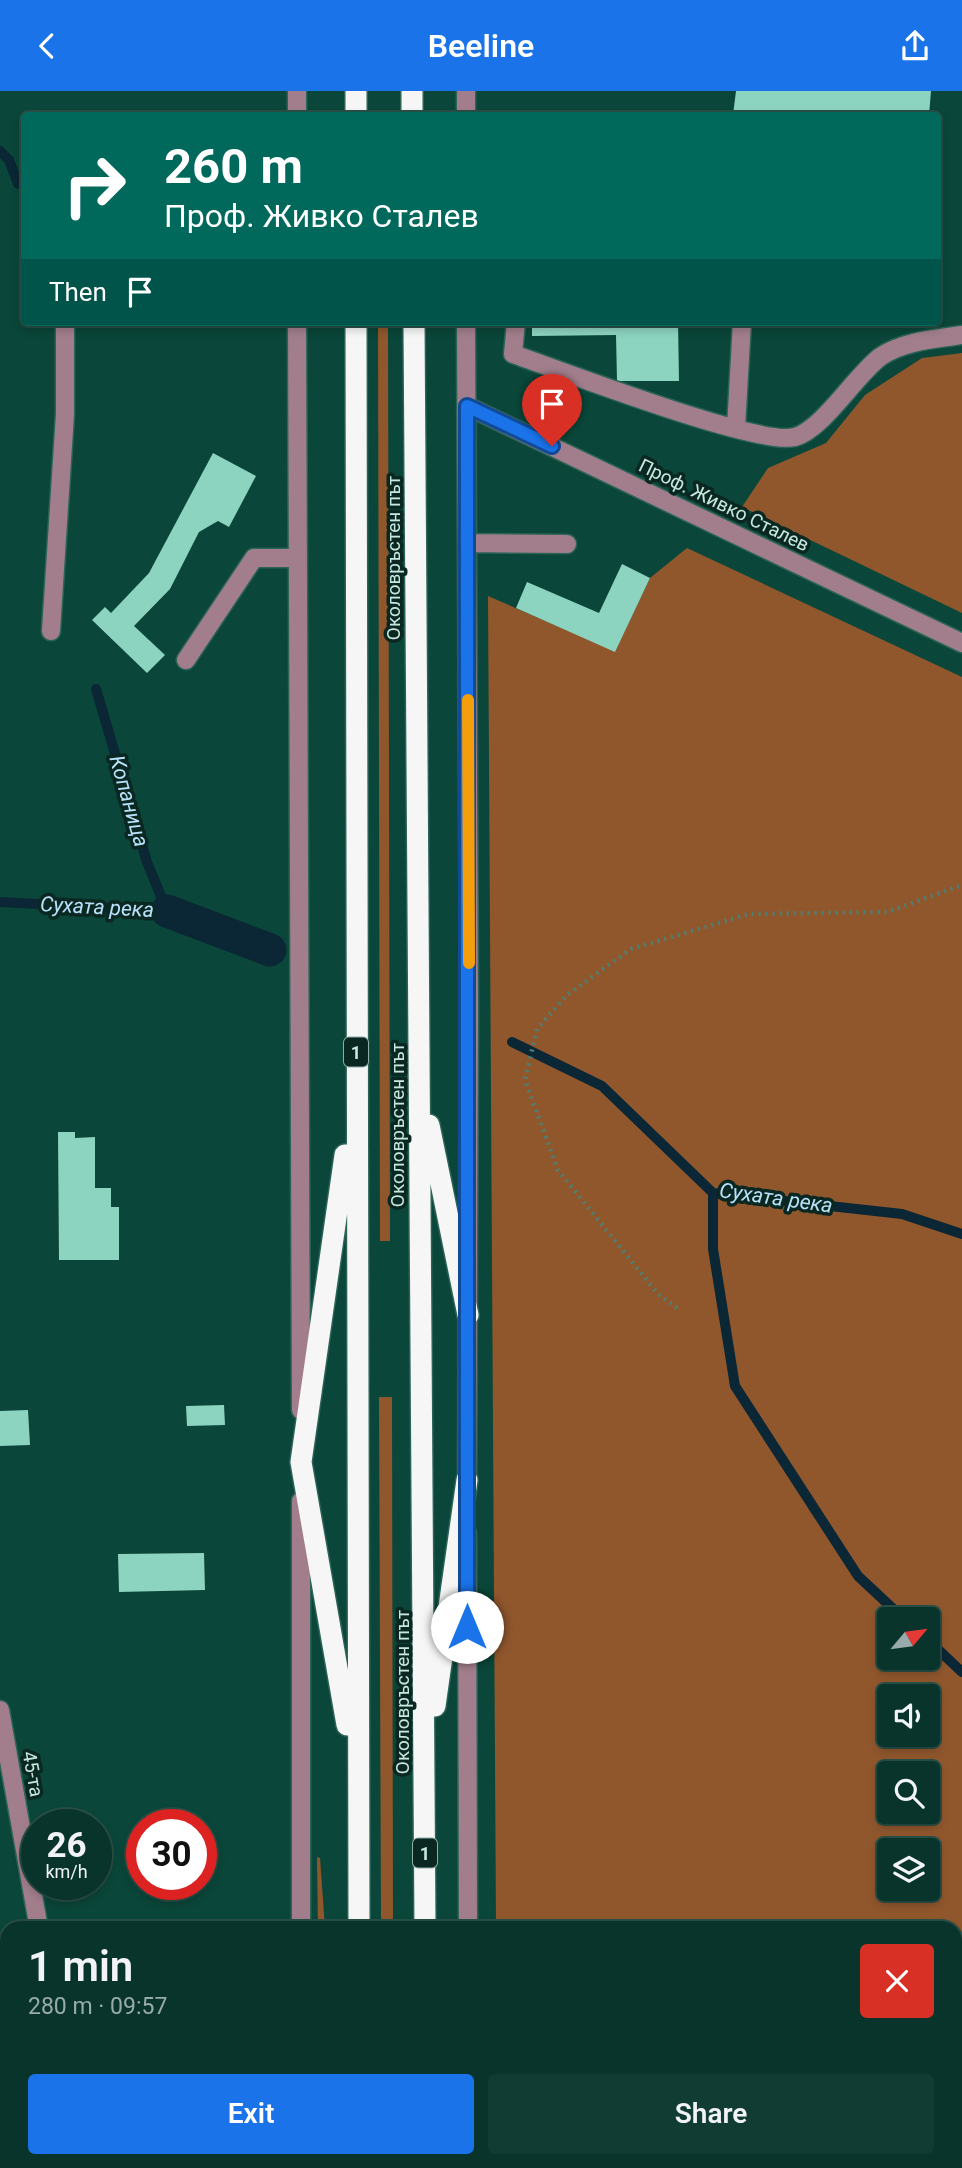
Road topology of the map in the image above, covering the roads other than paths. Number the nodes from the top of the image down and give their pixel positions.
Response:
1 (297, 91) edge
2 (356, 91) edge
3 (412, 91) edge
4 (466, 91) edge
5 (297, 112) edge
6 (356, 112) edge
7 (412, 112) edge
8 (466, 112) edge
9 (65, 326) edge
10 (297, 326) edge
11 (356, 326) edge
12 (414, 326) edge
13 (467, 326) edge
14 (516, 326) edge
15 (742, 326) edge
16 (962, 335) edge
17 (467, 406) junction
18 (736, 428) junction
19 (467, 543) junction
20 (567, 544) dead end
21 (298, 558) junction
22 (51, 631) dead end
23 (962, 643) edge
24 (186, 660) dead end
25 (420, 1077) junction
26 (356, 1079) junction
27 (468, 1315) junction
28 (301, 1462) junction
29 (467, 1480) junction
30 (0, 1710) edge
31 (425, 1778) junction
32 (357, 1782) junction
33 (38, 1921) edge
34 (301, 1921) edge
35 (359, 1921) edge
36 (425, 1921) edge
37 (468, 1921) edge

1 - 5 street
2 - 6 highway
3 - 7 highway
4 - 8 street
9 - 22 street
10 - 21 street
11 - 26 highway, Околовръстен път / 1
12 - 25 highway, Околовръстен път / 1
13 - 17 street
14 - 18 street
15 - 18 street
16 - 18 street
17 - 19 street
17 - 23 street, Проф. Живко Сталев
19 - 20 street
19 - 27 street
21 - 24 street
21 - 28 street
25 - 27 highway
25 - 31 highway, Околовръстен път / 1
26 - 28 highway
26 - 32 highway, Околовръстен път / 1
27 - 29 street
28 - 32 highway
28 - 34 street
29 - 31 highway
29 - 37 street
30 - 33 street, 45-та
31 - 36 highway, Околовръстен път / 1
32 - 35 highway, Околовръстен път / 1

